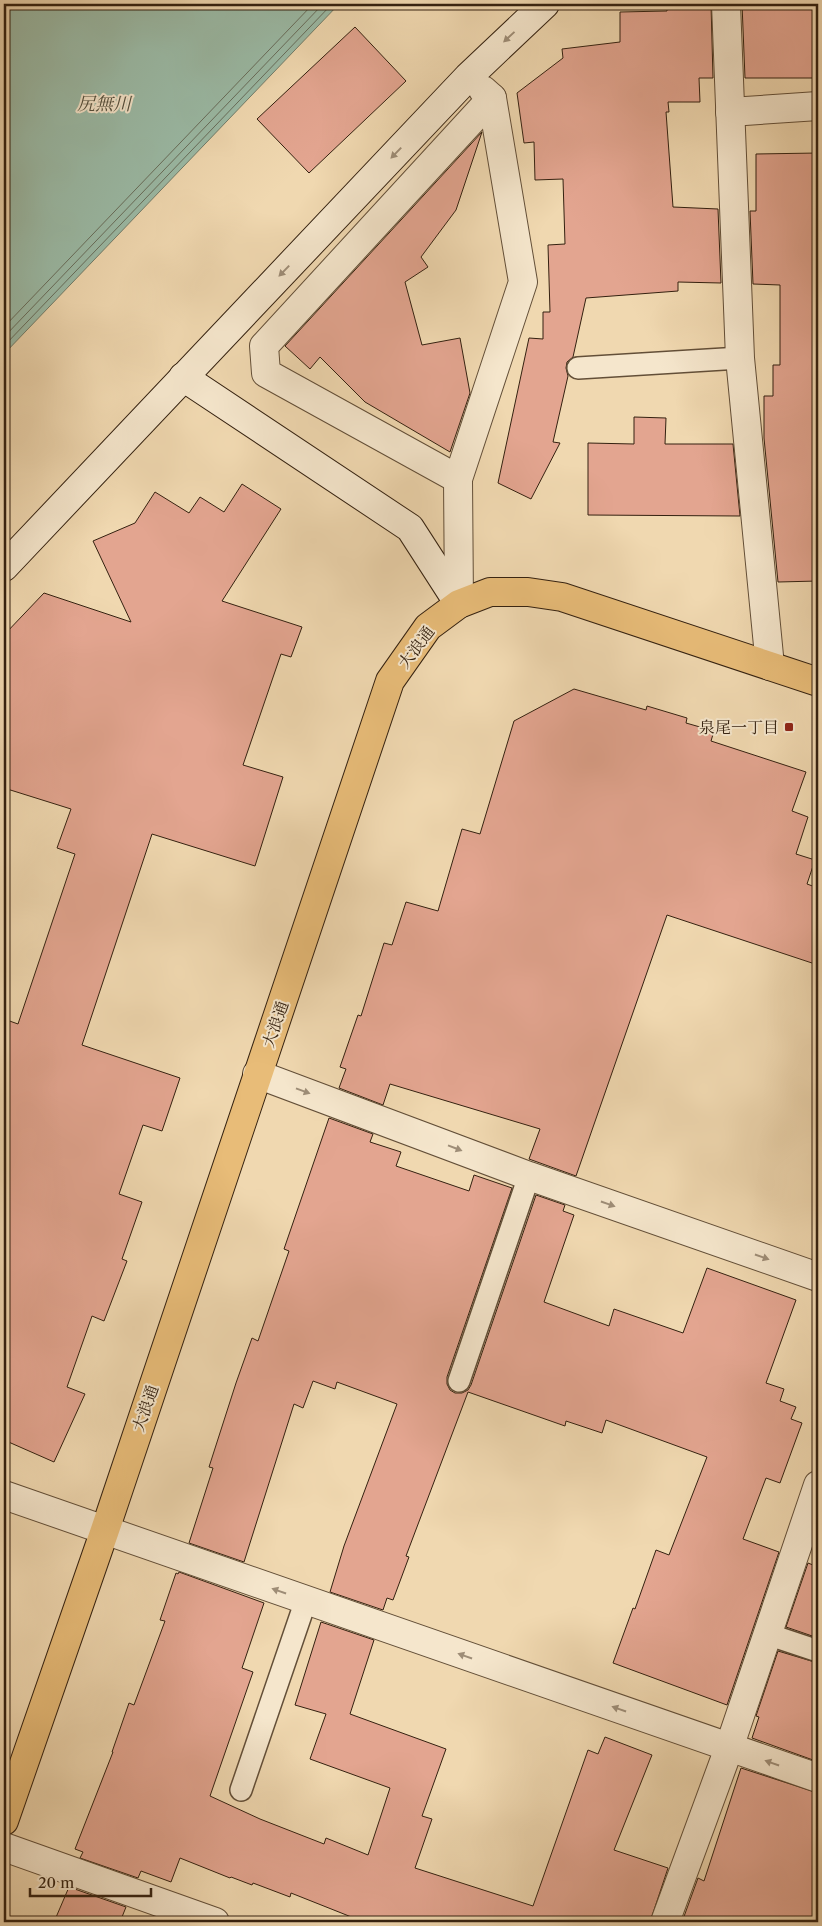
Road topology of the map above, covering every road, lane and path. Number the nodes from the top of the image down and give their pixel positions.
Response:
1 (545, 4) edge
2 (726, 4) edge
3 (468, 77) junction
4 (492, 98) junction
5 (818, 106) edge
6 (730, 112) junction
7 (740, 358) junction
8 (578, 368) dead end
9 (183, 377) junction
10 (458, 479) junction
11 (4, 567) edge
12 (459, 604) junction
13 (770, 666) junction
14 (818, 682) edge
15 (258, 1074) junction
16 (529, 1176) junction
17 (818, 1277) edge
18 (459, 1381) dead end
19 (818, 1485) edge
20 (4, 1495) edge
21 (812, 1526) edge
22 (104, 1530) junction
23 (306, 1600) junction
24 (767, 1634) junction
25 (818, 1651) edge
26 (729, 1748) junction
27 (818, 1778) edge
28 (241, 1790) dead end
29 (4, 1822) edge
30 (4, 1847) edge
31 (215, 1922) edge
32 (665, 1922) edge

1 -> 3 street
2 - 6 street
3 - 4 street
3 -> 9 street
4 - 10 street
4 - 10 street
5 - 6 street
6 - 7 street
7 - 8 lane
7 - 13 street
9 - 11 street
9 - 12 street
10 - 12 street
12 - 13 main road, 大浪通
12 - 15 main road, 大浪通
13 - 14 main road, 大浪通
15 -> 16 street
15 - 22 main road, 大浪通
16 -> 17 street
16 - 18 lane
19 - 21 street
20 - 22 street
21 - 24 street
23 -> 22 street
22 - 29 main road, 大浪通
26 -> 23 street
23 - 28 lane
24 - 25 lane
24 - 26 street
27 -> 26 street
26 - 32 street
30 - 31 street

